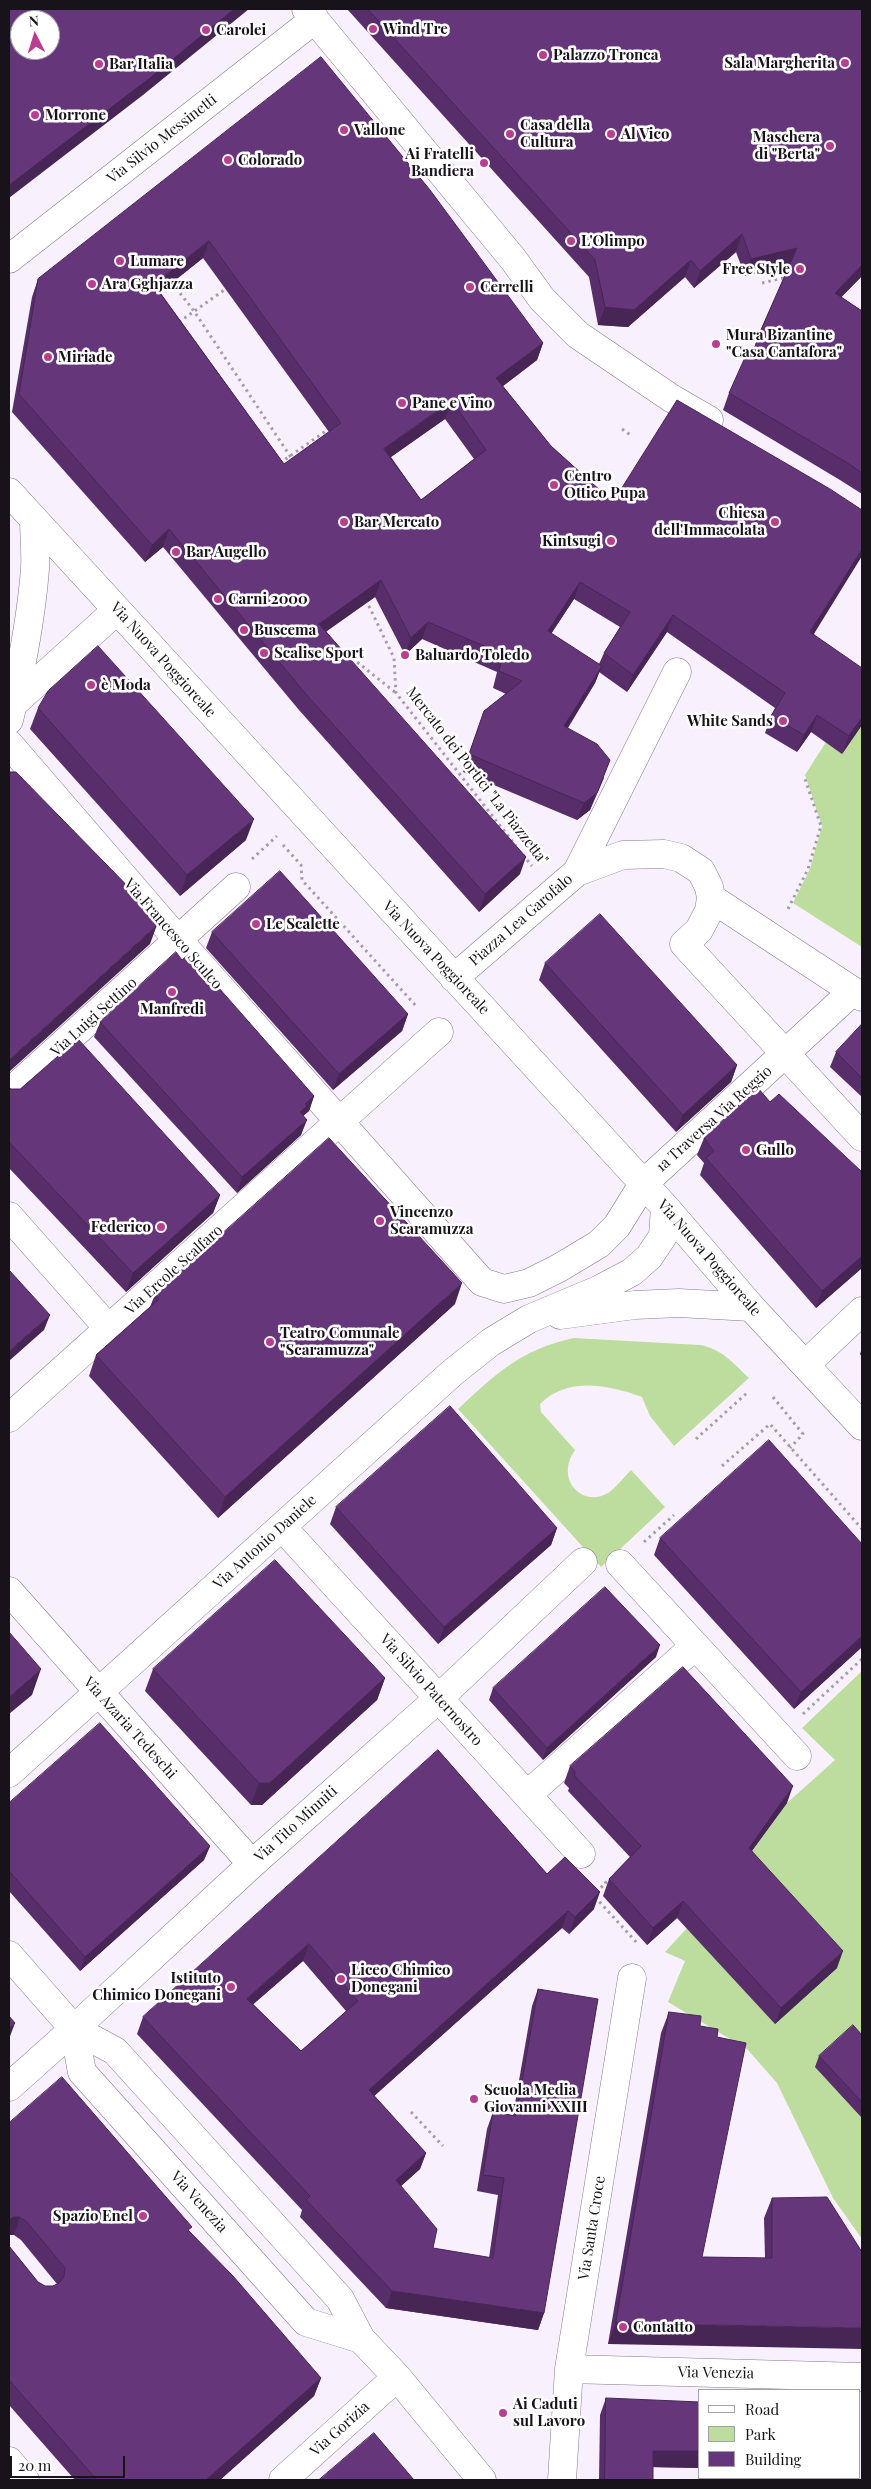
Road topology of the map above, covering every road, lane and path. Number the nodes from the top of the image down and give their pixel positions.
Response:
1 (310, 14) edge
2 (9, 259) edge
3 (172, 283) edge
4 (762, 283) edge
5 (791, 283) edge
6 (232, 284) edge
7 (194, 311) junction
8 (178, 322) edge
9 (336, 423) edge
10 (622, 430) dead end
11 (731, 433) edge
12 (632, 436) dead end
13 (291, 455) junction
14 (295, 464) edge
15 (275, 466) edge
16 (9, 492) edge
17 (34, 519) junction
18 (362, 592) edge
19 (116, 610) junction
20 (338, 647) edge
21 (677, 672) dead end
22 (396, 693) junction
23 (11, 711) edge
24 (9, 744) edge
25 (804, 776) dead end
26 (291, 854) dead end
27 (577, 872) junction
28 (236, 887) dead end
29 (554, 890) junction
30 (711, 898) junction
31 (792, 902) dead end
32 (178, 940) junction
33 (454, 978) junction
34 (857, 994) edge
35 (439, 1032) joint
36 (72, 1036) junction
37 (785, 1055) junction
38 (92, 1058) edge
39 (9, 1093) edge
40 (339, 1122) junction
41 (862, 1137) edge
42 (643, 1184) junction
43 (216, 1193) edge
44 (665, 1207) junction
45 (236, 1215) junction
46 (9, 1216) edge
47 (751, 1308) junction
48 (862, 1311) edge
49 (529, 1319) junction
50 (109, 1329) junction
51 (806, 1364) junction
52 (748, 1392) dead end
53 (773, 1397) dead end
54 (9, 1418) edge
55 (862, 1426) edge
56 (696, 1438) dead end
57 (790, 1448) junction
58 (722, 1466) dead end
59 (282, 1527) junction
60 (862, 1529) edge
61 (583, 1562) dead end
62 (620, 1564) dead end
63 (9, 1591) edge
64 (695, 1646) junction
65 (862, 1658) edge
66 (98, 1693) junction
67 (438, 1698) junction
68 (779, 1736) junction
69 (797, 1756) dead end
70 (9, 1773) edge
71 (527, 1796) junction
72 (581, 1854) dead end
73 (252, 1864) junction
74 (606, 1883) dead end
75 (610, 1914) dead end
76 (9, 1955) edge
77 (632, 1978) dead end
78 (74, 2029) junction
79 (9, 2086) edge
80 (411, 2112) dead end
81 (443, 2146) dead end
82 (361, 2339) junction
83 (569, 2369) junction
84 (397, 2377) junction
85 (862, 2377) edge
86 (9, 2461) edge
87 (26, 2480) edge
88 (283, 2480) edge
89 (482, 2480) edge
90 (562, 2480) edge

1 - 2 street, Via Silvio Messinetti
1 - 11 street
3 - 7 path
4 - 5 path
6 - 7 path
7 - 8 path
7 - 13 path
9 - 13 path
10 - 12 path
13 - 14 path
13 - 15 path
16 - 17 street, Via Nuova Poggioreale
17 - 19 street, Via Nuova Poggioreale
17 - 23 street
18 - 22 path, Mercato dei Portici "La Piazzetta"
19 - 23 street
19 - 33 street, Via Nuova Poggioreale
20 - 22 path
21 - 27 street
22 - 29 path, Mercato dei Portici "La Piazzetta"
24 - 32 street, Via Francesco Sculco
25 - 31 path
26 - 35 path
27 - 29 street, Piazza Lea Garofalo
27 - 30 street, Piazza Lea Garofalo
28 - 32 street, Via Luigi Settino
29 - 33 street, Piazza Lea Garofalo
30 - 34 street
30 - 37 street
32 - 36 street, Via Luigi Settino
32 - 40 street, Via Francesco Sculco
33 - 42 street, Via Nuova Poggioreale
34 - 37 street, 1a Traversa Via Reggio
35 - 40 street, Via Ercole Scalfaro
36 - 38 street
36 - 39 street, Via Luigi Settino
37 - 41 street
37 - 42 street, 1a Traversa Via Reggio
40 - 42 street, Via Francesco Sculco
40 - 45 street, Via Ercole Scalfaro
42 - 44 street, Via Nuova Poggioreale
43 - 45 street
44 - 47 street, Via Nuova Poggioreale
44 - 49 street, Via Antonio Daniele
45 - 50 street, Via Ercole Scalfaro
46 - 50 street
47 - 49 street
47 - 51 street, Via Nuova Poggioreale
48 - 51 street
49 - 59 street, Via Antonio Daniele
50 - 54 street, Via Ercole Scalfaro
51 - 55 street, Via Nuova Poggioreale
52 - 56 path
53 - 57 path
57 - 58 path
57 - 60 path
59 - 66 street, Via Antonio Daniele
59 - 67 street, Via Silvio Paternostro
61 - 67 street, Via Tito Minniti
62 - 64 street
63 - 66 street, Via Azaria Tedeschi
64 - 68 street
64 - 71 street
65 - 68 path
66 - 70 street, Via Antonio Daniele
66 - 73 street, Via Azaria Tedeschi
67 - 71 street, Via Silvio Paternostro
67 - 73 street, Via Tito Minniti
68 - 69 street
71 - 72 street, Via Silvio Paternostro
73 - 78 street, Via Tito Minniti
74 - 75 path
76 - 78 street, Via Venezia
77 - 83 street, Via Santa Croce
78 - 79 street, Via Tito Minniti
78 - 82 street, Via Venezia
78 - 82 street, Via Venezia
80 - 81 path
82 - 84 street, Via Venezia
83 - 85 street, Via Venezia
83 - 90 street, Via Santa Croce
84 - 88 street, Via Gorizia
84 - 89 street, Via Venezia
86 - 87 street

